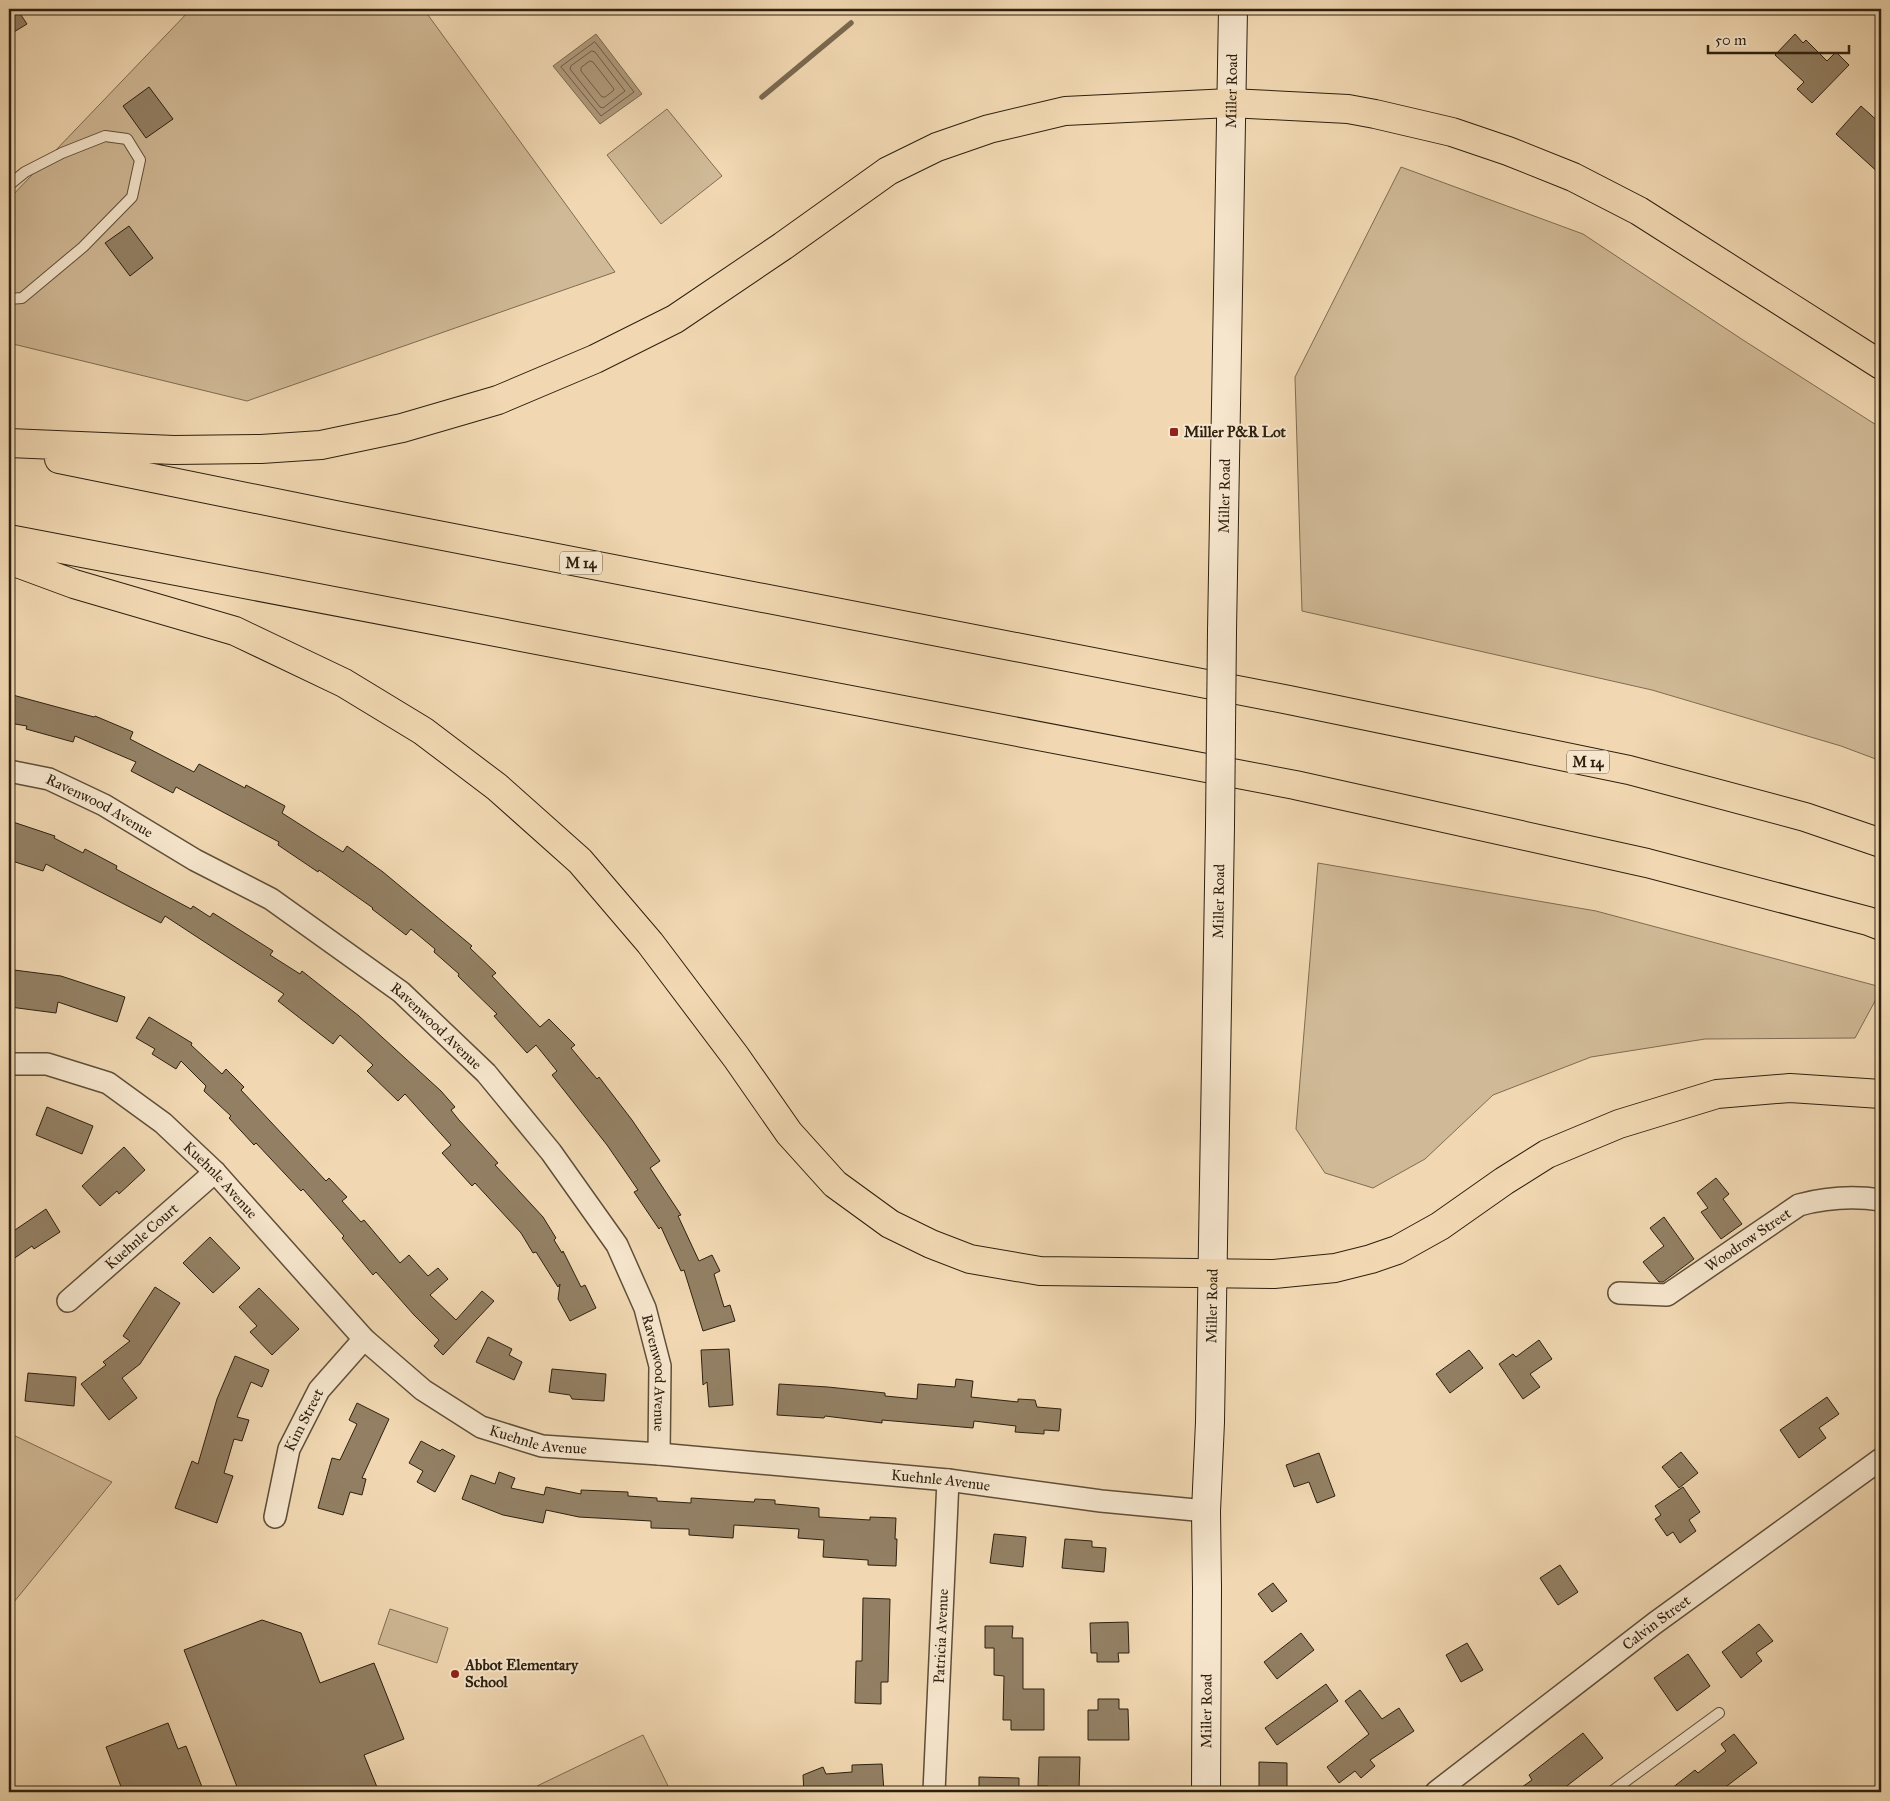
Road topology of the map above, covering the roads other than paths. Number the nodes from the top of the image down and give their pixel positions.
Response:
1 (1232, 9) edge
2 (1230, 103) junction
3 (9, 185) edge
4 (9, 299) edge
5 (1881, 364) edge
6 (9, 443) edge
7 (9, 448) edge
8 (9, 539) edge
9 (9, 560) edge
10 (9, 771) edge
11 (1881, 843) edge
12 (1881, 926) edge
13 (9, 1064) edge
14 (1881, 1094) edge
15 (215, 1172) junction
16 (1881, 1200) edge
17 (1213, 1273) junction
18 (1619, 1293) dead end
19 (68, 1300) dead end
20 (364, 1339) junction
21 (659, 1454) junction
22 (1881, 1459) edge
23 (948, 1480) junction
24 (1206, 1511) junction
25 (275, 1517) dead end
26 (1719, 1713) dead end
27 (934, 1792) edge
28 (1206, 1792) edge
29 (1436, 1792) edge
30 (1611, 1792) edge

1 - 2 main road, Miller Road
2 - 5 highway
2 - 6 highway
2 - 17 main road, Miller Road, bridge
3 - 4 lane
7 - 11 highway, M 14
8 - 12 highway
9 - 17 highway
10 - 21 street, Ravenwood Avenue
13 - 15 street, Kuehnle Avenue
14 - 17 highway
15 - 19 street, Kuehnle Court
15 - 20 street, Kuehnle Avenue
16 - 18 street, Woodrow Street
17 - 24 main road, Miller Road
20 - 21 street, Kuehnle Avenue
20 - 25 street, Kim Street
21 - 23 street, Kuehnle Avenue
22 - 29 street, Calvin Street
23 - 24 street, Kuehnle Avenue
23 - 27 street, Patricia Avenue
24 - 28 main road, Miller Road
26 - 30 lane

